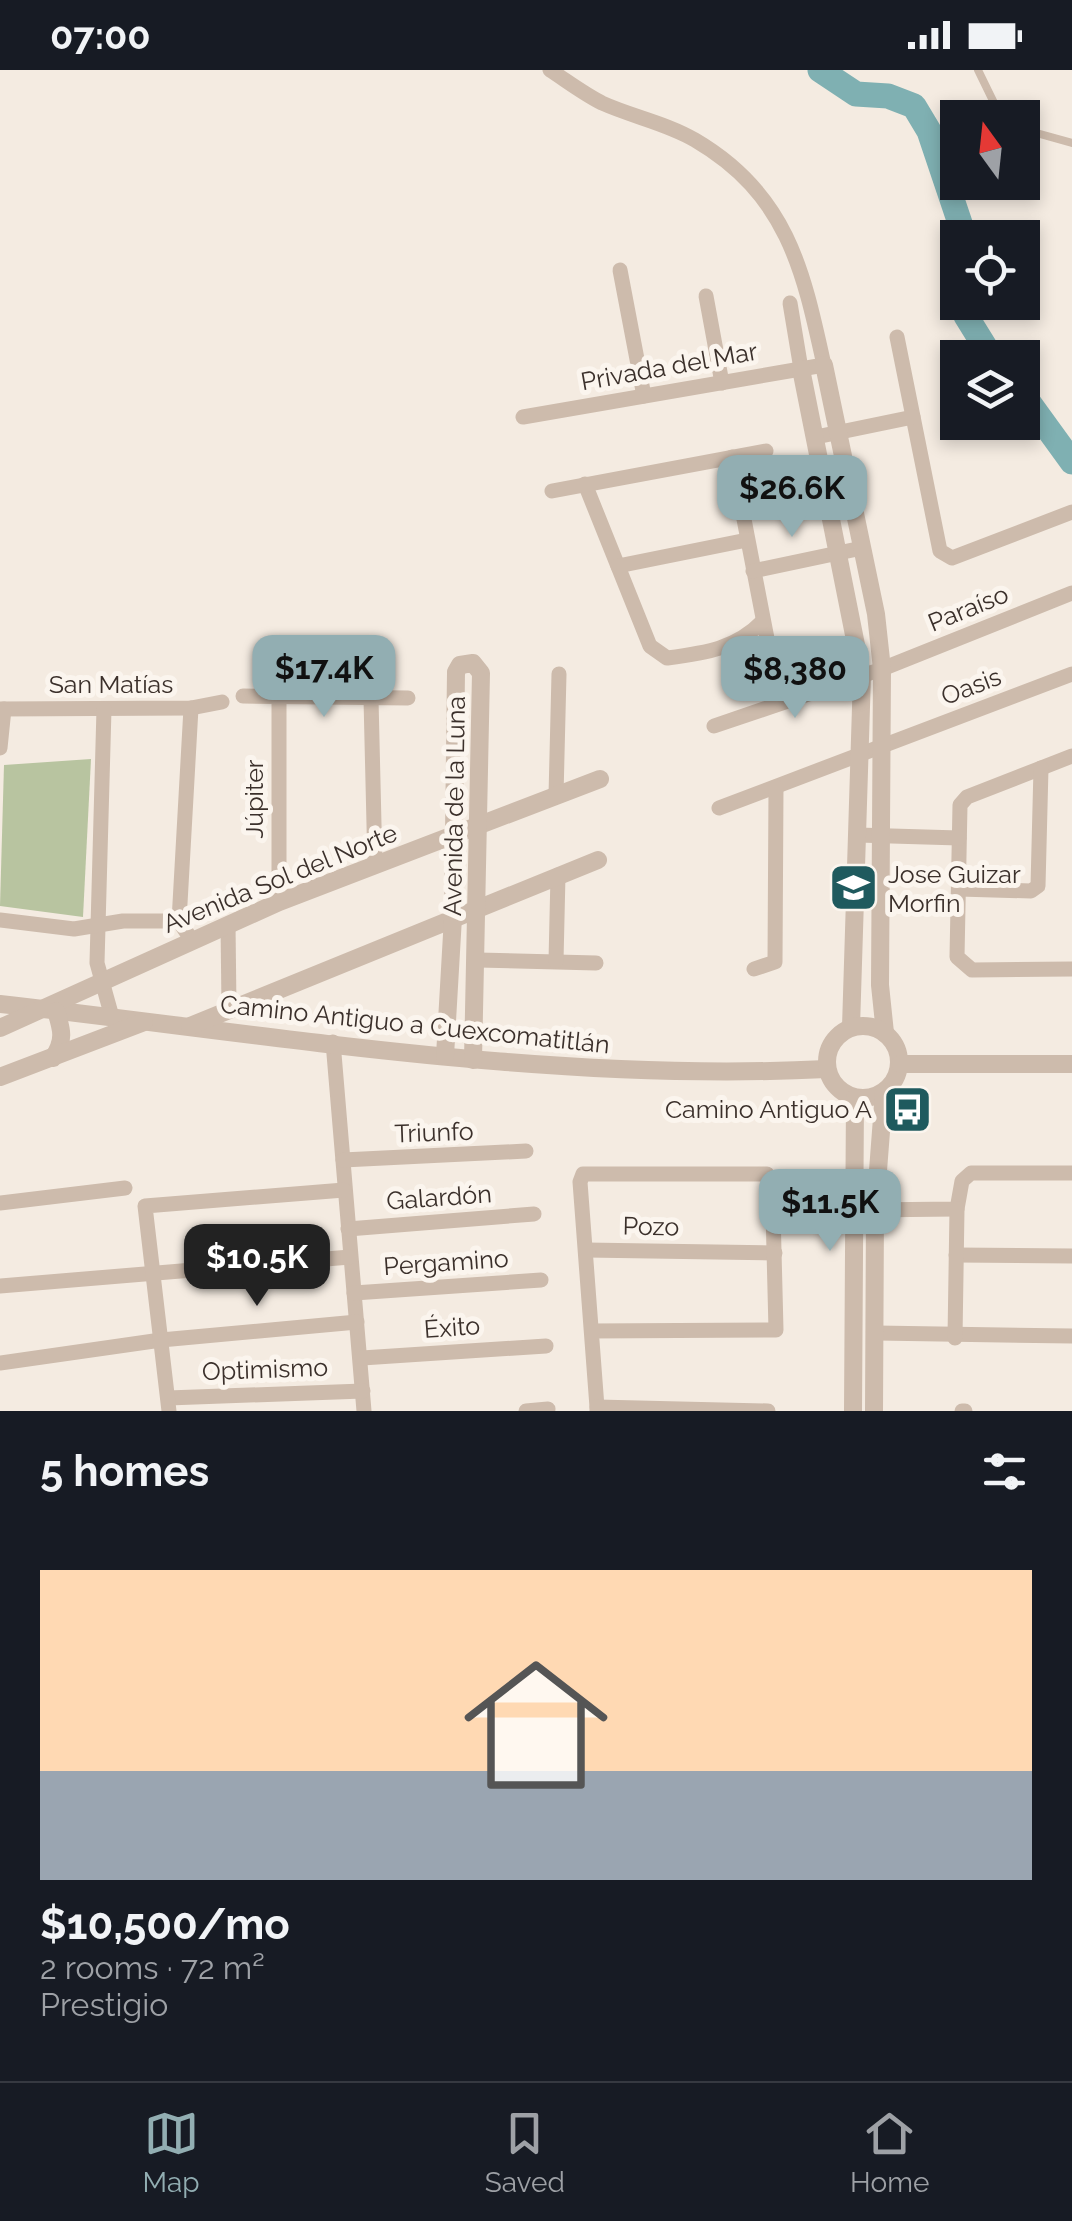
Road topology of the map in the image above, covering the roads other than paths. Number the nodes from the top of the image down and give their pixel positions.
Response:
1 (550, 70) edge
2 (978, 70) edge
3 (993, 100) edge
4 (1040, 134) edge
5 (1072, 143) edge
6 (620, 270) dead end
7 (706, 296) dead end
8 (790, 303) dead end
9 (898, 337) dead end
10 (824, 365) junction
11 (801, 369) junction
12 (722, 382) junction
13 (644, 396) junction
14 (524, 417) dead end
15 (913, 417) junction
16 (838, 433) junction
17 (816, 437) junction
18 (766, 451) dead end
19 (732, 457) junction
20 (586, 484) junction
21 (552, 491) dead end
22 (1072, 512) edge
23 (748, 540) junction
24 (862, 548) junction
25 (840, 553) junction
26 (618, 566) junction
27 (753, 572) junction
28 (1072, 593) edge
29 (763, 621) junction
30 (770, 654) dead end
31 (882, 669) junction
32 (559, 674) dead end
33 (1072, 674) edge
34 (862, 675) junction
35 (244, 696) dead end
36 (278, 696) junction
37 (408, 698) dead end
38 (371, 699) junction
39 (222, 702) dead end
40 (191, 708) junction
41 (2, 709) edge
42 (104, 709) junction
43 (455, 712) junction
44 (481, 713) junction
45 (714, 726) dead end
46 (0, 748) edge
47 (880, 748) junction
48 (860, 756) junction
49 (1072, 756) edge
50 (1041, 768) junction
51 (600, 779) dead end
52 (776, 787) junction
53 (556, 796) junction
54 (719, 808) dead end
55 (478, 823) junction
56 (858, 835) junction
57 (452, 836) junction
58 (880, 836) junction
59 (959, 838) junction
60 (598, 860) dead end
61 (374, 866) junction
62 (558, 876) junction
63 (960, 888) junction
64 (279, 902) junction
65 (476, 908) junction
66 (453, 917) junction
67 (0, 920) edge
68 (179, 920) junction
69 (228, 924) junction
70 (98, 926) junction
71 (191, 939) junction
72 (478, 960) junction
73 (556, 961) junction
74 (596, 963) dead end
75 (1072, 968) edge
76 (754, 969) dead end
77 (101, 980) junction
78 (0, 1004) edge
79 (229, 1008) junction
80 (46, 1010) junction
81 (112, 1017) junction
82 (145, 1021) junction
83 (190, 1026) junction
84 (0, 1028) edge
85 (851, 1028) junction
86 (886, 1033) junction
87 (334, 1042) junction
88 (445, 1056) junction
89 (53, 1058) junction
90 (474, 1060) junction
91 (900, 1064) junction
92 (1072, 1064) edge
93 (827, 1068) junction
94 (0, 1078) edge
95 (884, 1092) junction
96 (856, 1098) junction
97 (526, 1151) dead end
98 (343, 1160) junction
99 (1072, 1173) edge
100 (125, 1188) dead end
101 (344, 1190) junction
102 (0, 1204) edge
103 (957, 1209) junction
104 (854, 1210) junction
105 (876, 1210) junction
106 (772, 1211) junction
107 (534, 1214) dead end
108 (348, 1229) junction
109 (586, 1250) junction
110 (775, 1252) junction
111 (956, 1256) junction
112 (1072, 1256) edge
113 (350, 1257) junction
114 (152, 1271) junction
115 (540, 1280) dead end
116 (0, 1286) edge
117 (354, 1294) junction
118 (357, 1322) junction
119 (592, 1331) junction
120 (877, 1333) junction
121 (1072, 1336) edge
122 (955, 1338) junction
123 (161, 1340) junction
124 (546, 1346) dead end
125 (362, 1358) junction
126 (0, 1363) edge
127 (363, 1392) junction
128 (169, 1404) edge
129 (548, 1409) edge
130 (597, 1409) edge
131 (364, 1411) edge
132 (526, 1411) edge
133 (768, 1411) edge
134 (853, 1411) edge
135 (874, 1411) edge

1 - 10 street
2 - 3 lane
4 - 5 lane
6 - 13 street
7 - 12 street
8 - 11 street
9 - 15 street
10 - 11 street, Privada del Mar
10 - 16 street
11 - 12 street, Privada del Mar
11 - 17 street
12 - 13 street, Privada del Mar
13 - 14 street, Privada del Mar
15 - 16 street
15 - 22 street
16 - 17 street
16 - 24 street
17 - 25 street
18 - 19 street
19 - 20 street
19 - 23 street
20 - 21 street
20 - 26 street
23 - 26 street
23 - 27 street
24 - 25 street
24 - 31 street
25 - 27 street
25 - 34 street
26 - 29 street
27 - 29 street
28 - 31 street, Paraíso
29 - 30 street
31 - 34 street, Paraíso
31 - 47 street
32 - 53 street
33 - 47 street, Oasis
34 - 45 street
34 - 48 street
35 - 36 street
36 - 38 street
36 - 64 street, Júpiter
37 - 38 street
38 - 61 street
39 - 40 street, San Matías
40 - 42 street, San Matías
40 - 68 street
41 - 42 street, San Matías
41 - 46 street
42 - 70 street
43 - 44 street
43 - 44 street, Avenida de la Luna
43 - 57 street, Avenida de la Luna
44 - 55 street, Avenida de la Luna
47 - 48 street, Oasis
47 - 58 street
48 - 52 street, Oasis
48 - 56 street
49 - 50 street
50 - 59 street
50 - 63 street
51 - 53 street, Avenida Sol del Norte
52 - 54 street, Oasis
52 - 76 street
53 - 55 street, Avenida Sol del Norte
55 - 57 street, Avenida Sol del Norte
55 - 65 street, Avenida de la Luna
56 - 58 street
56 - 85 street
57 - 61 street, Avenida Sol del Norte
57 - 66 street, Avenida de la Luna
58 - 59 street
58 - 86 street
59 - 63 street
60 - 62 street
61 - 64 street, Avenida Sol del Norte
62 - 65 street
62 - 73 street
63 - 75 street
64 - 69 street, Avenida Sol del Norte
65 - 66 street
65 - 72 street, Avenida de la Luna
66 - 79 street
66 - 88 street, Avenida de la Luna
67 - 70 street
68 - 70 street
68 - 71 street
69 - 71 street, Avenida Sol del Norte
69 - 79 street
70 - 77 street
71 - 77 street, Avenida Sol del Norte
72 - 73 street
72 - 90 street, Avenida de la Luna
73 - 74 street
77 - 80 street, Avenida Sol del Norte
77 - 81 street
78 - 80 street, Camino Antiguo a Cuexcomatitlán
79 - 83 street
80 - 81 street, Camino Antiguo a Cuexcomatitlán
80 - 84 street, Avenida Sol del Norte
80 - 89 street
81 - 82 street, Camino Antiguo a Cuexcomatitlán
82 - 83 street, Camino Antiguo a Cuexcomatitlán
82 - 89 street
83 - 87 street, Camino Antiguo a Cuexcomatitlán
85 - 86 street
85 - 93 street
86 - 91 street
87 - 88 street, Camino Antiguo a Cuexcomatitlán
87 - 98 street
88 - 90 street, Camino Antiguo a Cuexcomatitlán
89 - 94 street
90 - 93 street, Camino Antiguo a Cuexcomatitlán
91 - 92 street
91 - 95 street
93 - 96 street
95 - 96 street
95 - 105 street
96 - 104 street
97 - 98 street, Triunfo
98 - 101 street
99 - 103 street
100 - 102 street
101 - 108 street
101 - 114 street
103 - 105 street
103 - 111 street
104 - 105 street
104 - 106 street
104 - 134 street
105 - 120 street
106 - 109 street
106 - 110 street
107 - 108 street, Galardón
108 - 113 street
109 - 110 street, Pozo
109 - 119 street
110 - 119 street
111 - 112 street
111 - 122 street
113 - 114 street
113 - 117 street
114 - 116 street
114 - 123 street
115 - 117 street, Pergamino
117 - 118 street
118 - 123 street
118 - 125 street
119 - 130 street
120 - 122 street
120 - 135 street
121 - 122 street
123 - 126 street
123 - 128 street
124 - 125 street, Éxito
125 - 127 street
127 - 128 street, Optimismo
127 - 131 street
129 - 132 street
130 - 133 street

